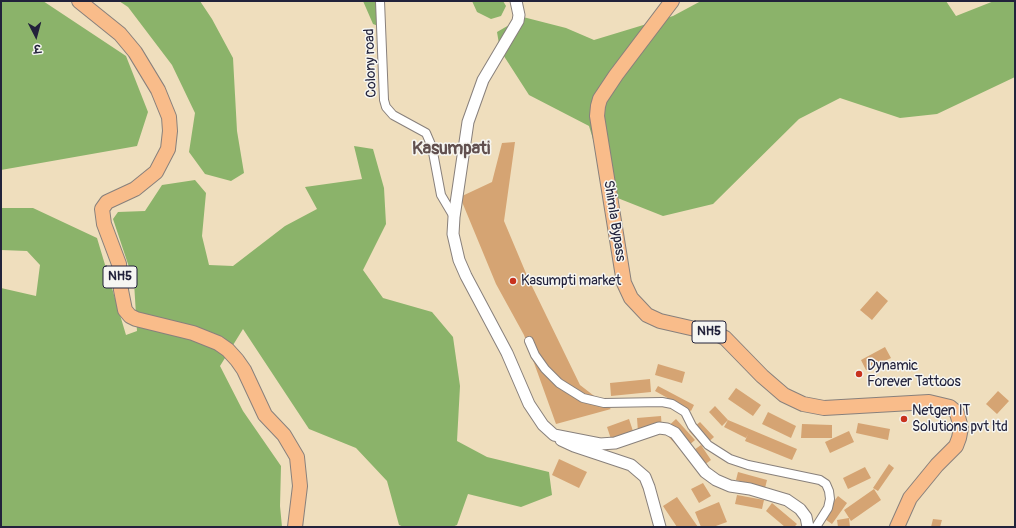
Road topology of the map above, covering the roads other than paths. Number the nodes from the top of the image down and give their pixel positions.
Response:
1 (79, 1) edge
2 (380, 1) edge
3 (516, 1) edge
4 (672, 1) edge
5 (454, 217) junction
6 (529, 341) dead end
7 (554, 435) junction
8 (295, 527) edge
9 (660, 527) edge
10 (808, 527) edge
11 (816, 527) edge
12 (897, 527) edge

1 - 8 highway, NH5
2 - 5 street, Colony road
3 - 5 street
4 - 12 highway, Shimla Bypass / NH5
5 - 7 street
6 - 11 street
7 - 9 street
7 - 10 street

